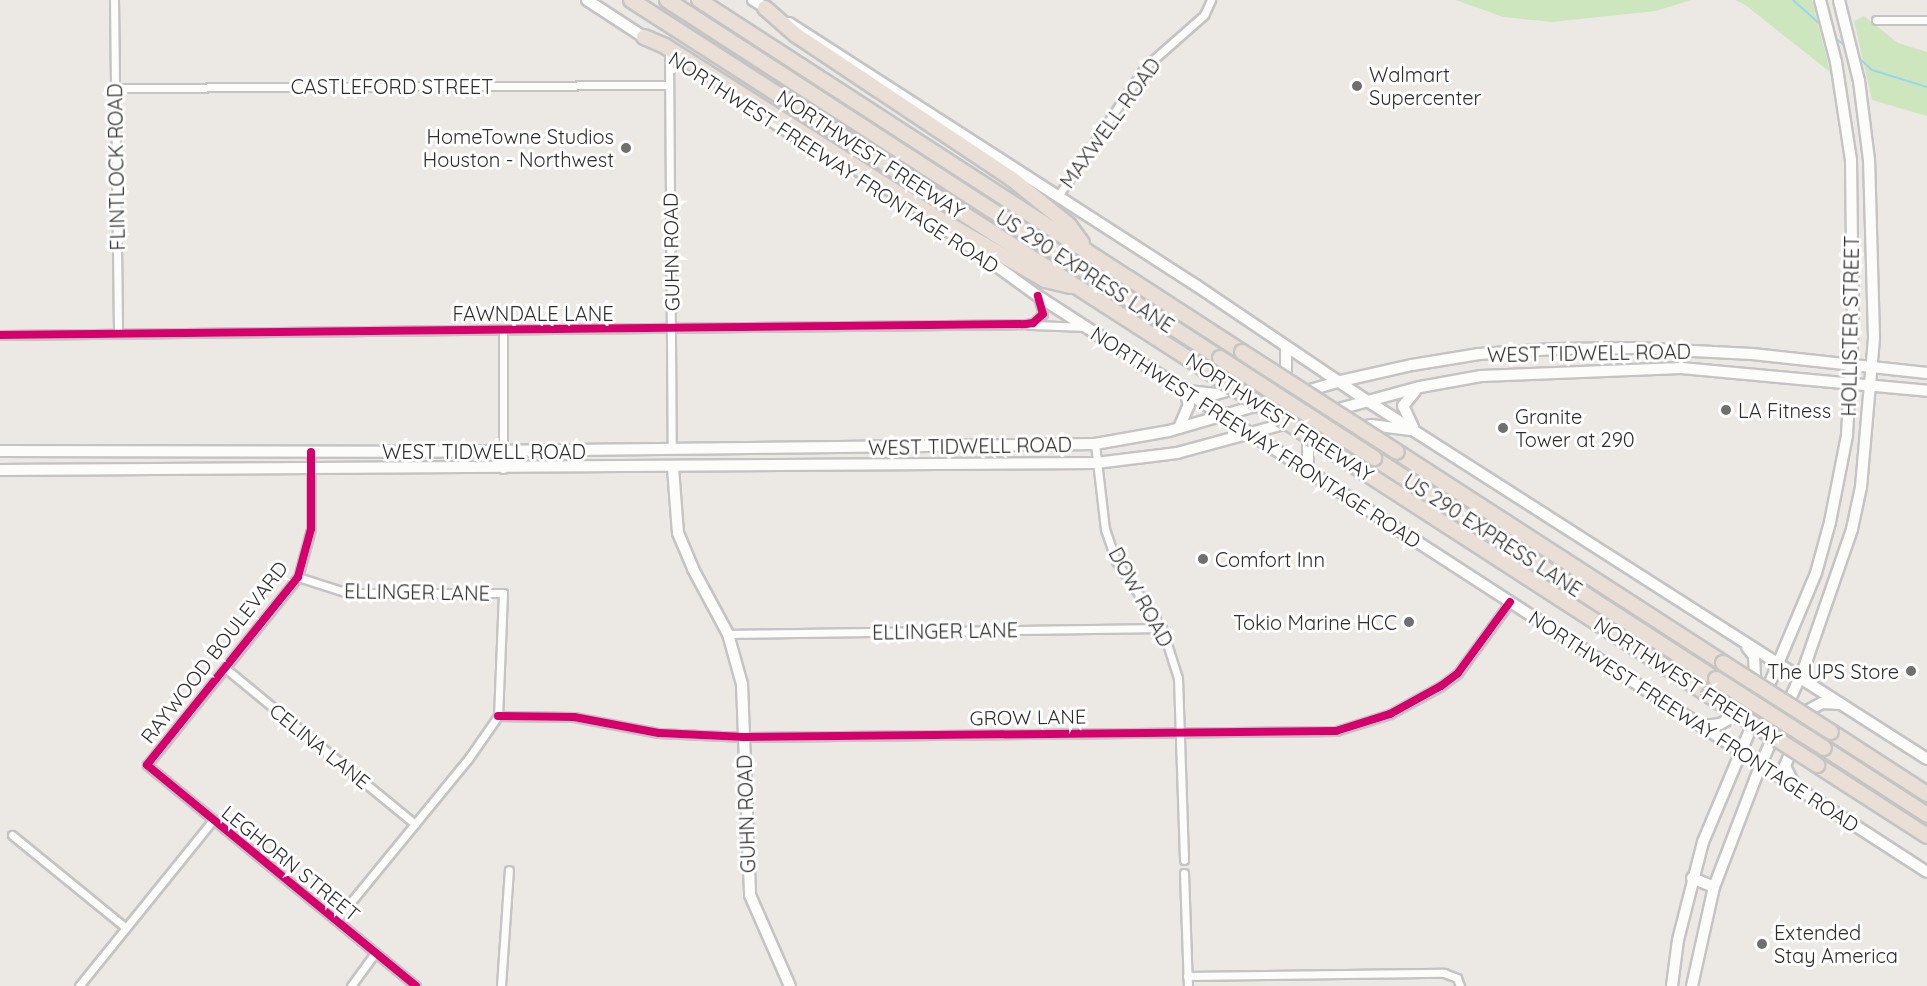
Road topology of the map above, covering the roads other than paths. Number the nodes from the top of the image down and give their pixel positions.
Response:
1 (114, 0) edge
2 (587, 0) edge
3 (631, 0) edge
4 (667, 0) edge
5 (699, 0) edge
6 (1211, 0) edge
7 (1820, 0) edge
8 (1839, 0) edge
9 (759, 4) edge
10 (1876, 20) dead end
11 (1927, 20) edge
12 (644, 37) junction
13 (669, 54) junction
14 (669, 85) junction
15 (115, 88) junction
16 (1864, 122) junction
17 (1845, 124) junction
18 (1058, 196) junction
19 (1086, 250) junction
20 (1082, 289) junction
21 (1038, 296) junction
22 (1026, 324) junction
23 (1086, 327) junction
24 (671, 329) junction
25 (503, 330) junction
26 (118, 333) junction
27 (0, 334) edge
28 (1286, 346) junction
29 (1479, 354) junction
30 (1852, 364) junction
31 (1872, 366) junction
32 (1927, 373) edge
33 (1482, 376) junction
34 (1341, 381) junction
35 (1852, 383) junction
36 (1871, 384) junction
37 (1420, 387) junction
38 (1185, 391) junction
39 (1927, 391) edge
40 (1369, 402) junction
41 (1225, 416) junction
42 (1179, 428) junction
43 (1414, 430) junction
44 (1254, 433) junction
45 (1095, 444) junction
46 (958, 447) junction
47 (814, 448) junction
48 (672, 449) junction
49 (0, 451) edge
50 (70, 451) junction
51 (190, 451) junction
52 (503, 451) junction
53 (311, 452) junction
54 (405, 452) junction
55 (1096, 463) junction
56 (957, 465) junction
57 (814, 467) junction
58 (673, 468) junction
59 (70, 469) junction
60 (503, 469) junction
61 (1308, 469) junction
62 (0, 470) edge
63 (406, 470) junction
64 (189, 471) junction
65 (312, 471) junction
66 (297, 577) junction
67 (1510, 602) junction
68 (1162, 628) junction
69 (728, 634) junction
70 (1740, 639) junction
71 (1777, 662) junction
72 (225, 668) junction
73 (1801, 677) junction
74 (1841, 704) junction
75 (498, 717) junction
76 (1704, 726) junction
77 (1182, 731) junction
78 (744, 737) junction
79 (1740, 750) junction
80 (1927, 759) edge
81 (1761, 764) junction
82 (147, 765) joint
83 (1796, 787) junction
84 (1927, 794) edge
85 (1927, 815) edge
86 (212, 821) junction
87 (415, 824) junction
88 (12, 835) dead end
89 (1927, 836) edge
90 (1184, 860) dead end
91 (509, 870) dead end
92 (1927, 872) edge
93 (1184, 873) dead end
94 (1692, 878) junction
95 (1714, 887) junction
96 (336, 920) junction
97 (126, 928) junction
98 (375, 953) junction
99 (1187, 976) junction
100 (1458, 982) edge
101 (79, 986) edge
102 (351, 986) edge
103 (416, 986) edge
104 (501, 986) edge
105 (790, 986) edge
106 (1188, 986) edge
107 (1672, 986) edge
108 (1692, 986) edge

1 - 15 street, FLINTLOCK ROAD
2 - 12 main road, NORTHWEST FREEWAY FRONTAGE ROAD
3 - 20 highway, NORTHWEST FREEWAY
4 - 85 highway, US 290 EXPRESS LANE, bridge
5 - 19 highway, NORTHWEST FREEWAY
6 - 18 street, MAXWELL ROAD
7 - 17 main road, HOLLISTER STREET
8 - 16 main road, HOLLISTER STREET
9 - 18 main road
9 - 19 highway
10 - 11 street
12 - 13 main road, NORTHWEST FREEWAY FRONTAGE ROAD
12 - 20 highway
13 - 14 street, GUHN ROAD
13 - 21 main road, NORTHWEST FREEWAY FRONTAGE ROAD
14 - 15 street, CASTLEFORD STREET
14 - 24 street, GUHN ROAD
15 - 26 street, FLINTLOCK ROAD
16 - 17 main road
16 - 31 main road, HOLLISTER STREET
17 - 30 main road, HOLLISTER STREET
18 - 28 main road
19 - 84 highway, NORTHWEST FREEWAY, bridge
20 - 89 highway, NORTHWEST FREEWAY, bridge
21 - 22 street
21 - 23 main road, NORTHWEST FREEWAY FRONTAGE ROAD
22 - 23 street, FAWNDALE LANE
22 - 24 street, FAWNDALE LANE
23 - 38 main road, NORTHWEST FREEWAY FRONTAGE ROAD
24 - 25 street, FAWNDALE LANE
24 - 48 street, GUHN ROAD
25 - 26 street, FAWNDALE LANE
25 - 52 street
26 - 27 street, FAWNDALE LANE
28 - 34 main road
28 - 38 main road
29 - 30 main road, WEST TIDWELL ROAD
29 - 33 main road
29 - 34 main road, WEST TIDWELL ROAD
30 - 31 main road, WEST TIDWELL ROAD
30 - 35 main road, HOLLISTER STREET
31 - 32 main road, WEST TIDWELL ROAD
31 - 36 main road, HOLLISTER STREET
33 - 35 main road, WEST TIDWELL ROAD
33 - 37 main road, WEST TIDWELL ROAD
34 - 40 main road
34 - 41 main road, WEST TIDWELL ROAD
35 - 36 main road, WEST TIDWELL ROAD
35 - 71 main road, HOLLISTER STREET
36 - 39 main road, WEST TIDWELL ROAD
36 - 73 main road, HOLLISTER STREET
37 - 40 main road, WEST TIDWELL ROAD
37 - 43 main road
38 - 41 main road, NORTHWEST FREEWAY FRONTAGE ROAD
38 - 42 main road
40 - 43 main road
40 - 44 main road, WEST TIDWELL ROAD
41 - 42 main road, WEST TIDWELL ROAD
41 - 44 main road, NORTHWEST FREEWAY FRONTAGE ROAD
42 - 45 main road, WEST TIDWELL ROAD
43 - 61 main road
43 - 70 main road
44 - 55 main road, WEST TIDWELL ROAD
44 - 61 main road, NORTHWEST FREEWAY FRONTAGE ROAD
45 - 46 main road, WEST TIDWELL ROAD
45 - 55 street, DOW ROAD
46 - 47 main road, WEST TIDWELL ROAD
46 - 56 main road
47 - 48 main road, WEST TIDWELL ROAD
47 - 57 main road
48 - 52 main road, WEST TIDWELL ROAD
49 - 50 main road, WEST TIDWELL ROAD
50 - 51 main road, WEST TIDWELL ROAD
50 - 59 main road
51 - 53 main road, WEST TIDWELL ROAD
51 - 64 main road
52 - 54 main road, WEST TIDWELL ROAD
52 - 60 street
53 - 54 main road, WEST TIDWELL ROAD
53 - 65 street, RAYWOOD BOULEVARD
54 - 63 main road
55 - 56 main road, WEST TIDWELL ROAD
55 - 68 street, DOW ROAD
56 - 57 main road, WEST TIDWELL ROAD
57 - 58 main road, WEST TIDWELL ROAD
58 - 60 main road, WEST TIDWELL ROAD
58 - 69 main road, GUHN ROAD
59 - 62 main road, WEST TIDWELL ROAD
59 - 64 main road, WEST TIDWELL ROAD
60 - 63 main road, WEST TIDWELL ROAD
61 - 67 main road, NORTHWEST FREEWAY FRONTAGE ROAD
63 - 65 main road, WEST TIDWELL ROAD
64 - 65 main road, WEST TIDWELL ROAD
65 - 66 street, RAYWOOD BOULEVARD
66 - 72 street, RAYWOOD BOULEVARD
66 - 75 street, ELLINGER LANE
67 - 76 main road, NORTHWEST FREEWAY FRONTAGE ROAD
67 - 77 street, GROW LANE
68 - 69 street, ELLINGER LANE
68 - 77 street, DOW ROAD
69 - 78 main road, GUHN ROAD
70 - 71 main road
70 - 76 main road
71 - 73 main road
71 - 79 main road, HOLLISTER STREET
72 - 82 street, RAYWOOD BOULEVARD
72 - 87 street, CELINA LANE
73 - 74 main road
73 - 81 main road, HOLLISTER STREET
74 - 80 main road
74 - 83 main road
75 - 78 street, GROW LANE
75 - 87 street
76 - 79 main road, NORTHWEST FREEWAY FRONTAGE ROAD
77 - 78 street, GROW LANE
77 - 90 street, DOW ROAD
78 - 105 main road, GUHN ROAD
79 - 81 main road, NORTHWEST FREEWAY FRONTAGE ROAD
79 - 94 main road, HOLLISTER STREET
81 - 83 main road, NORTHWEST FREEWAY FRONTAGE ROAD
81 - 95 main road, HOLLISTER STREET
82 - 86 street, LEGHORN STREET
83 - 92 main road, NORTHWEST FREEWAY FRONTAGE ROAD
86 - 96 street, LEGHORN STREET
86 - 97 street
87 - 96 street
88 - 97 street
91 - 104 street
93 - 99 street
94 - 95 main road
94 - 107 main road, HOLLISTER STREET
95 - 108 main road, HOLLISTER STREET
96 - 98 street, LEGHORN STREET
97 - 101 street
98 - 102 street
98 - 103 street, LEGHORN STREET
99 - 100 street
99 - 106 street

